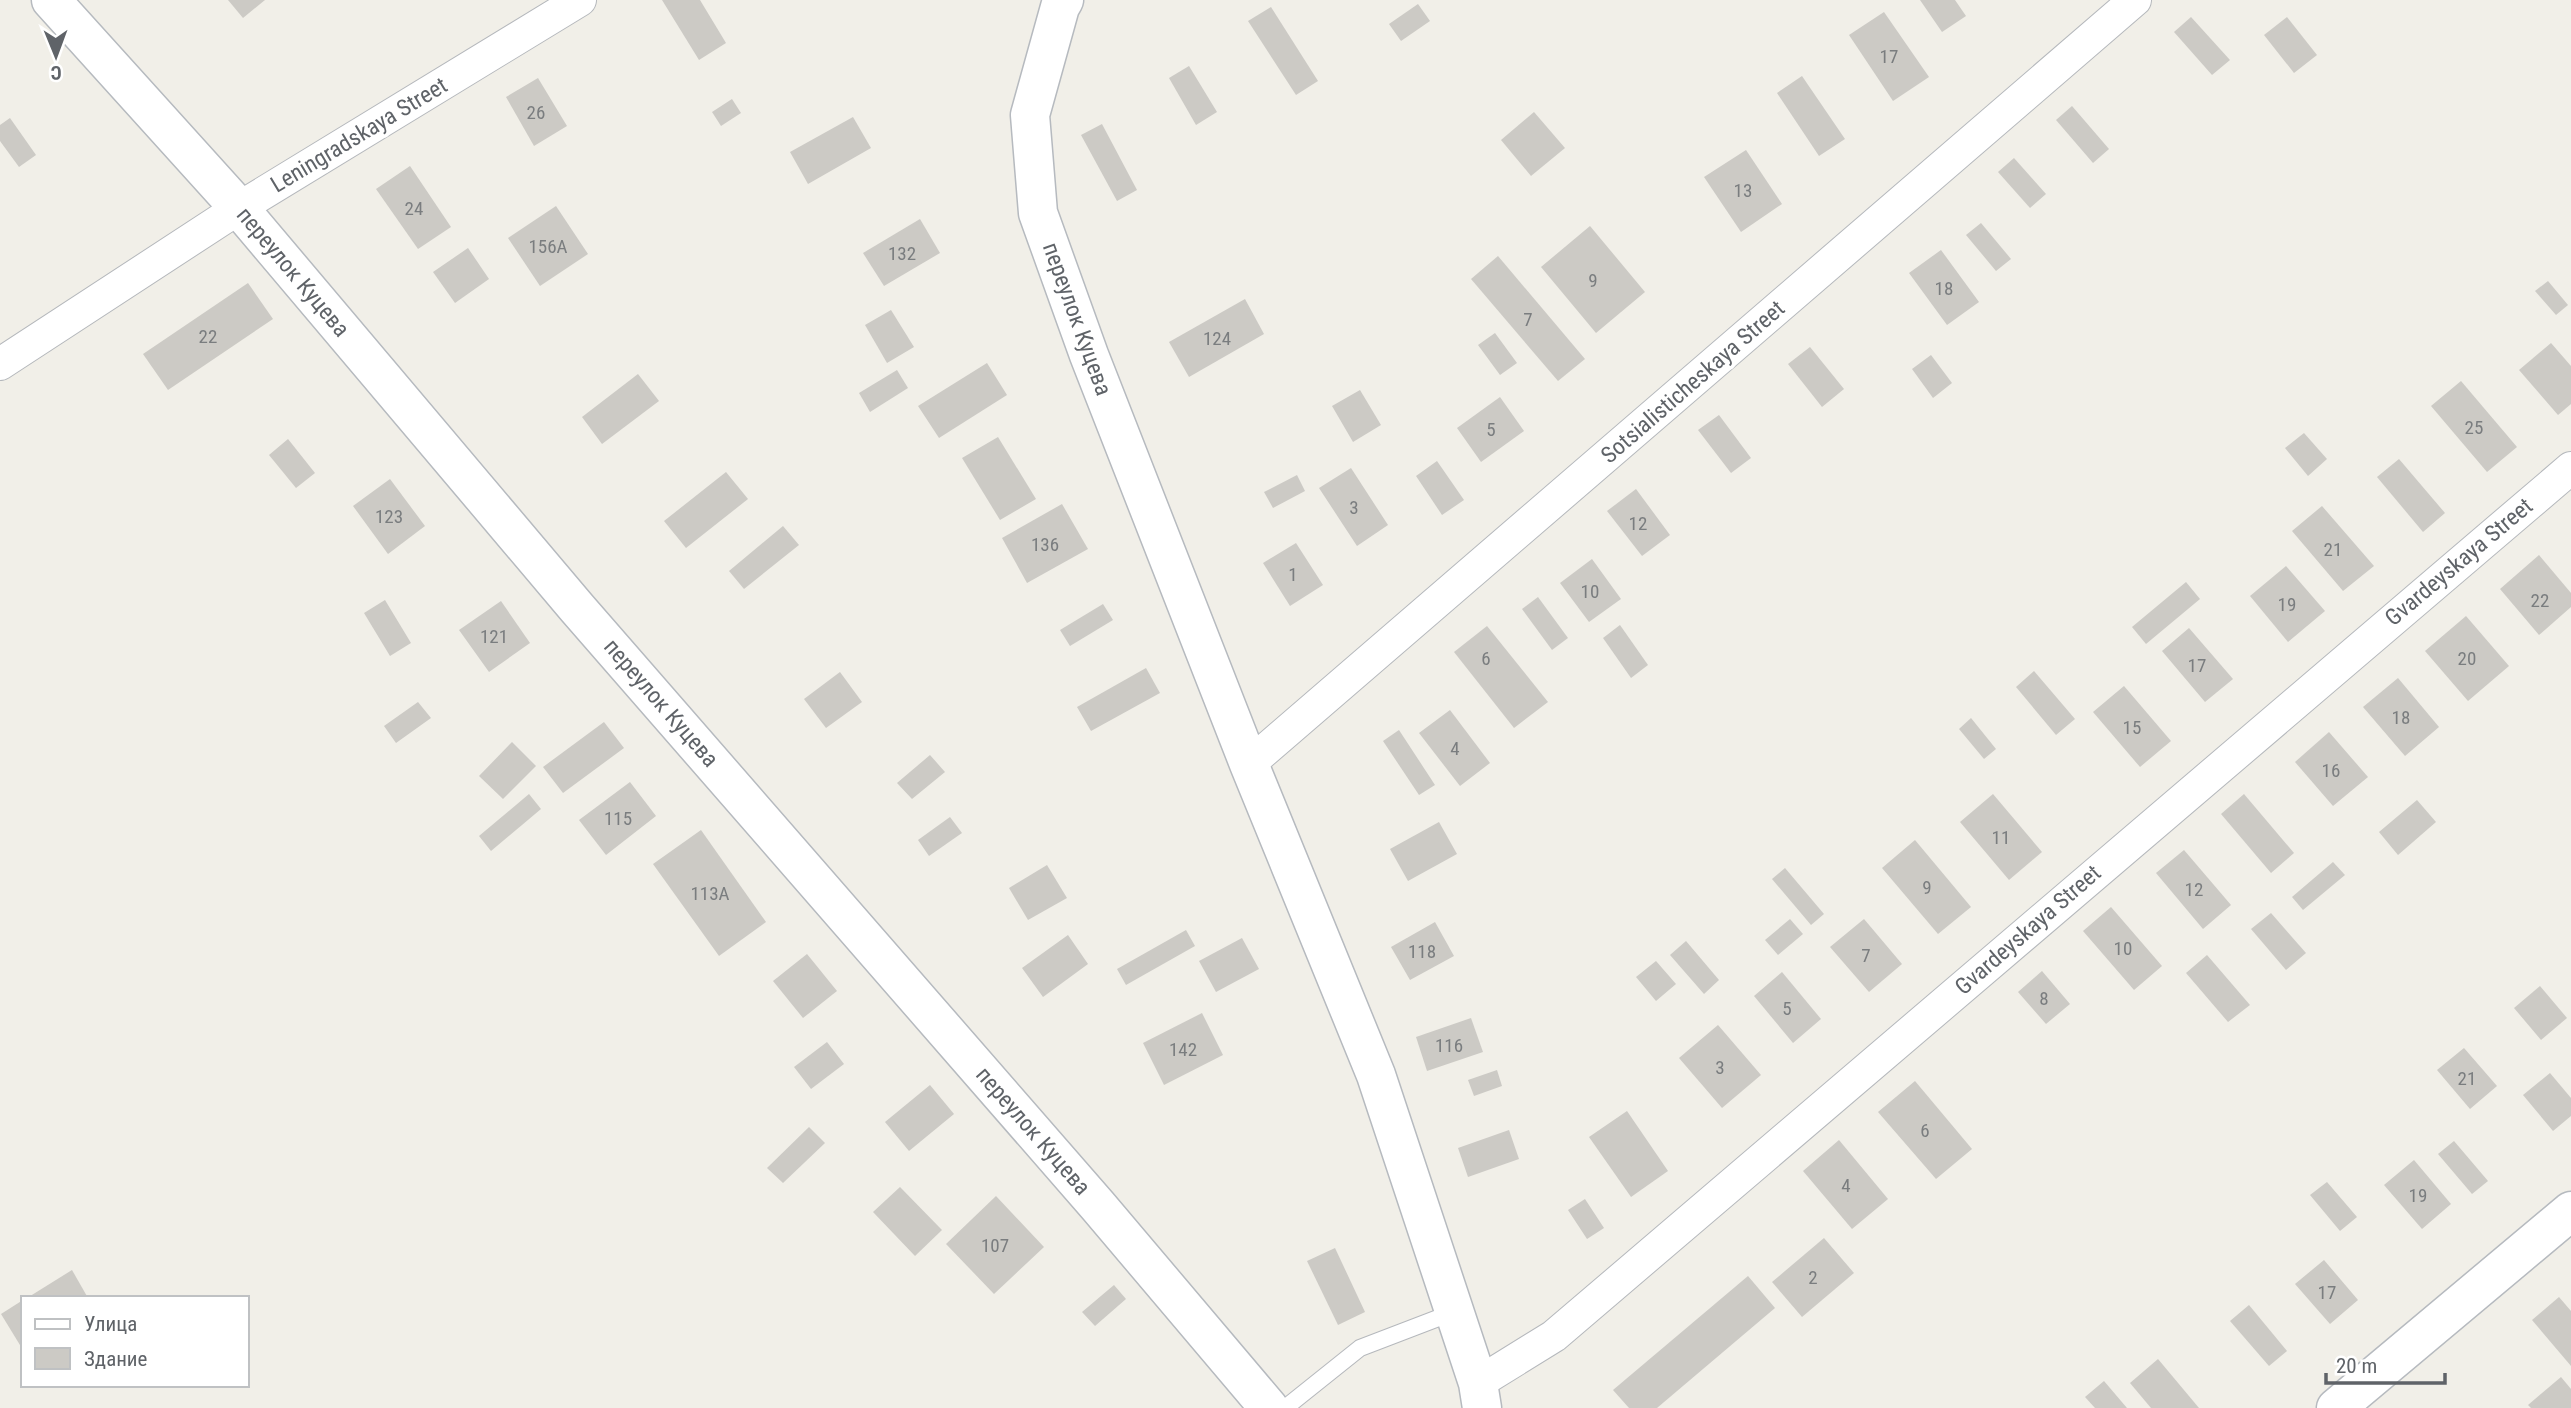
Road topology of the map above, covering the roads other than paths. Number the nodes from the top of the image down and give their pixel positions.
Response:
1 (51, 0) edge
2 (580, 0) edge
3 (2136, 0) edge
4 (1062, 4) edge
5 (239, 208) junction
6 (0, 364) edge
7 (2571, 468) edge
8 (1250, 764) junction
9 (2571, 1211) edge
10 (1454, 1312) junction
11 (1480, 1396) edge
12 (1269, 1408) edge
13 (1284, 1408) edge
14 (2336, 1408) edge

1 - 5 street, переулок Куцева
2 - 5 street, Leningradskaya Street
3 - 8 street, Sotsialisticheskaya Street
4 - 8 street, переулок Куцева
5 - 6 street, Leningradskaya Street
5 - 12 street, переулок Куцева
7 - 11 street, Gvardeyskaya Street
8 - 10 street, переулок Куцева
9 - 14 street
10 - 11 street, переулок Куцева
10 - 13 lane

